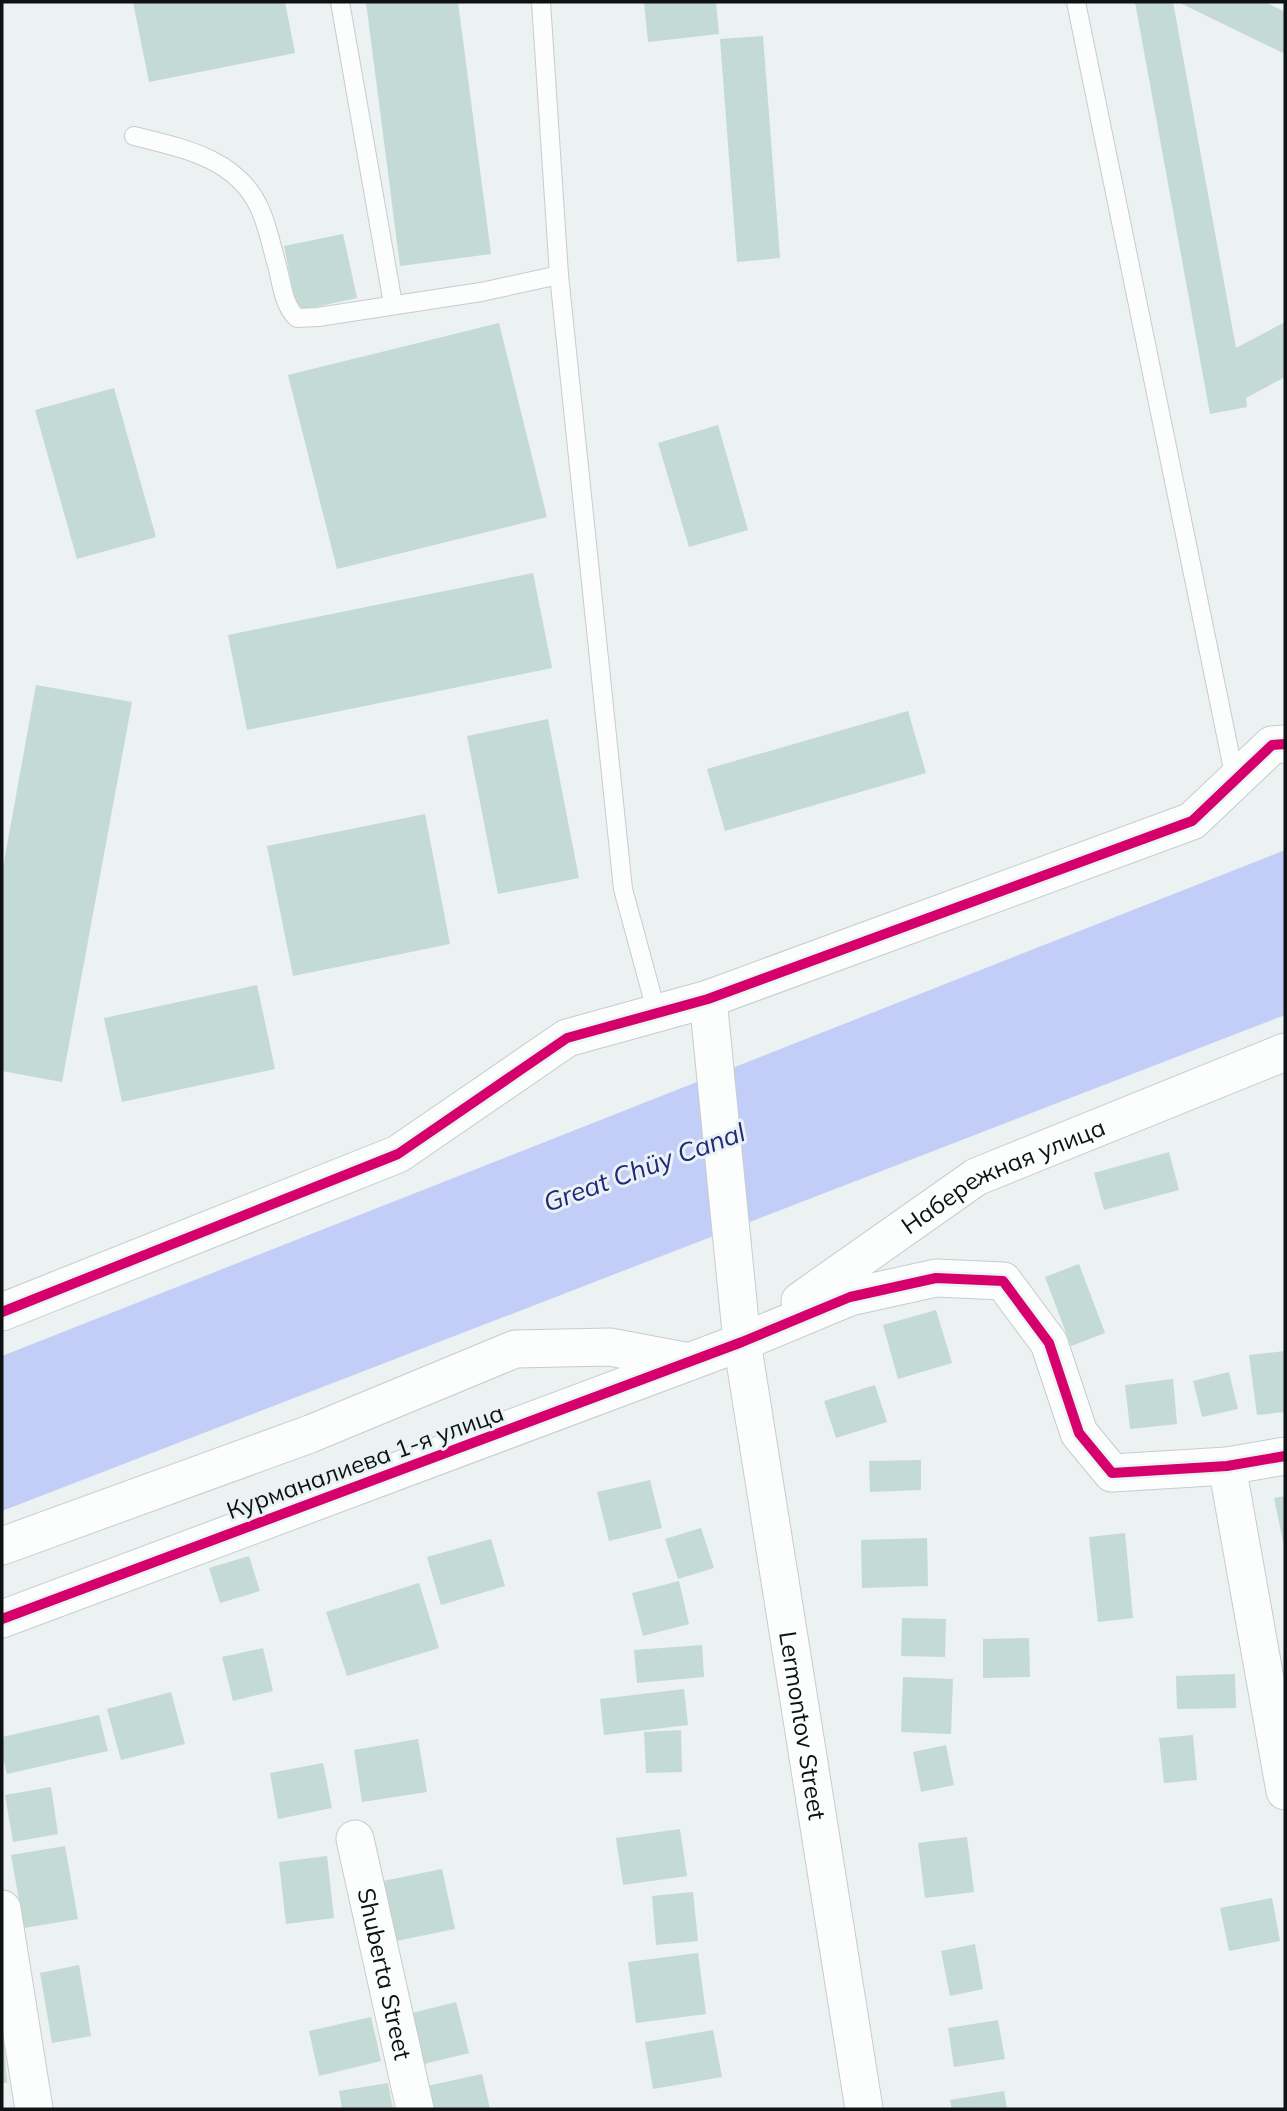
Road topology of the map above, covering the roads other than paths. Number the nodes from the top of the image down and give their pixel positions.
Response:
1 (340, 2) edge
2 (541, 2) edge
3 (1076, 2) edge
4 (134, 136) dead end
5 (559, 275) junction
6 (393, 304) junction
7 (1285, 744) edge
8 (1235, 779) junction
9 (708, 999) junction
10 (657, 1014) junction
11 (1285, 1052) edge
12 (2, 1312) edge
13 (742, 1342) junction
14 (690, 1362) junction
15 (1285, 1456) edge
16 (1227, 1466) junction
17 (2, 1546) edge
18 (2, 1619) edge
19 (1285, 1791) edge
20 (355, 1839) dead end
21 (2, 1909) edge
22 (34, 2109) edge
23 (415, 2109) edge
24 (864, 2109) edge

1 - 6 lane
2 - 5 lane
3 - 8 lane
4 - 6 lane
5 - 6 lane
5 - 10 lane
7 - 8 street
8 - 9 street
9 - 10 street
9 - 13 street, Lermontov Street
10 - 12 street
11 - 13 street, Набережная улица
13 - 14 street, Курманалиева 1-я улица
13 - 16 street
13 - 24 street, Lermontov Street
14 - 17 street
14 - 18 street, Курманалиева 1-я улица
15 - 16 street
16 - 19 street
20 - 23 street, Shuberta Street
21 - 22 street

